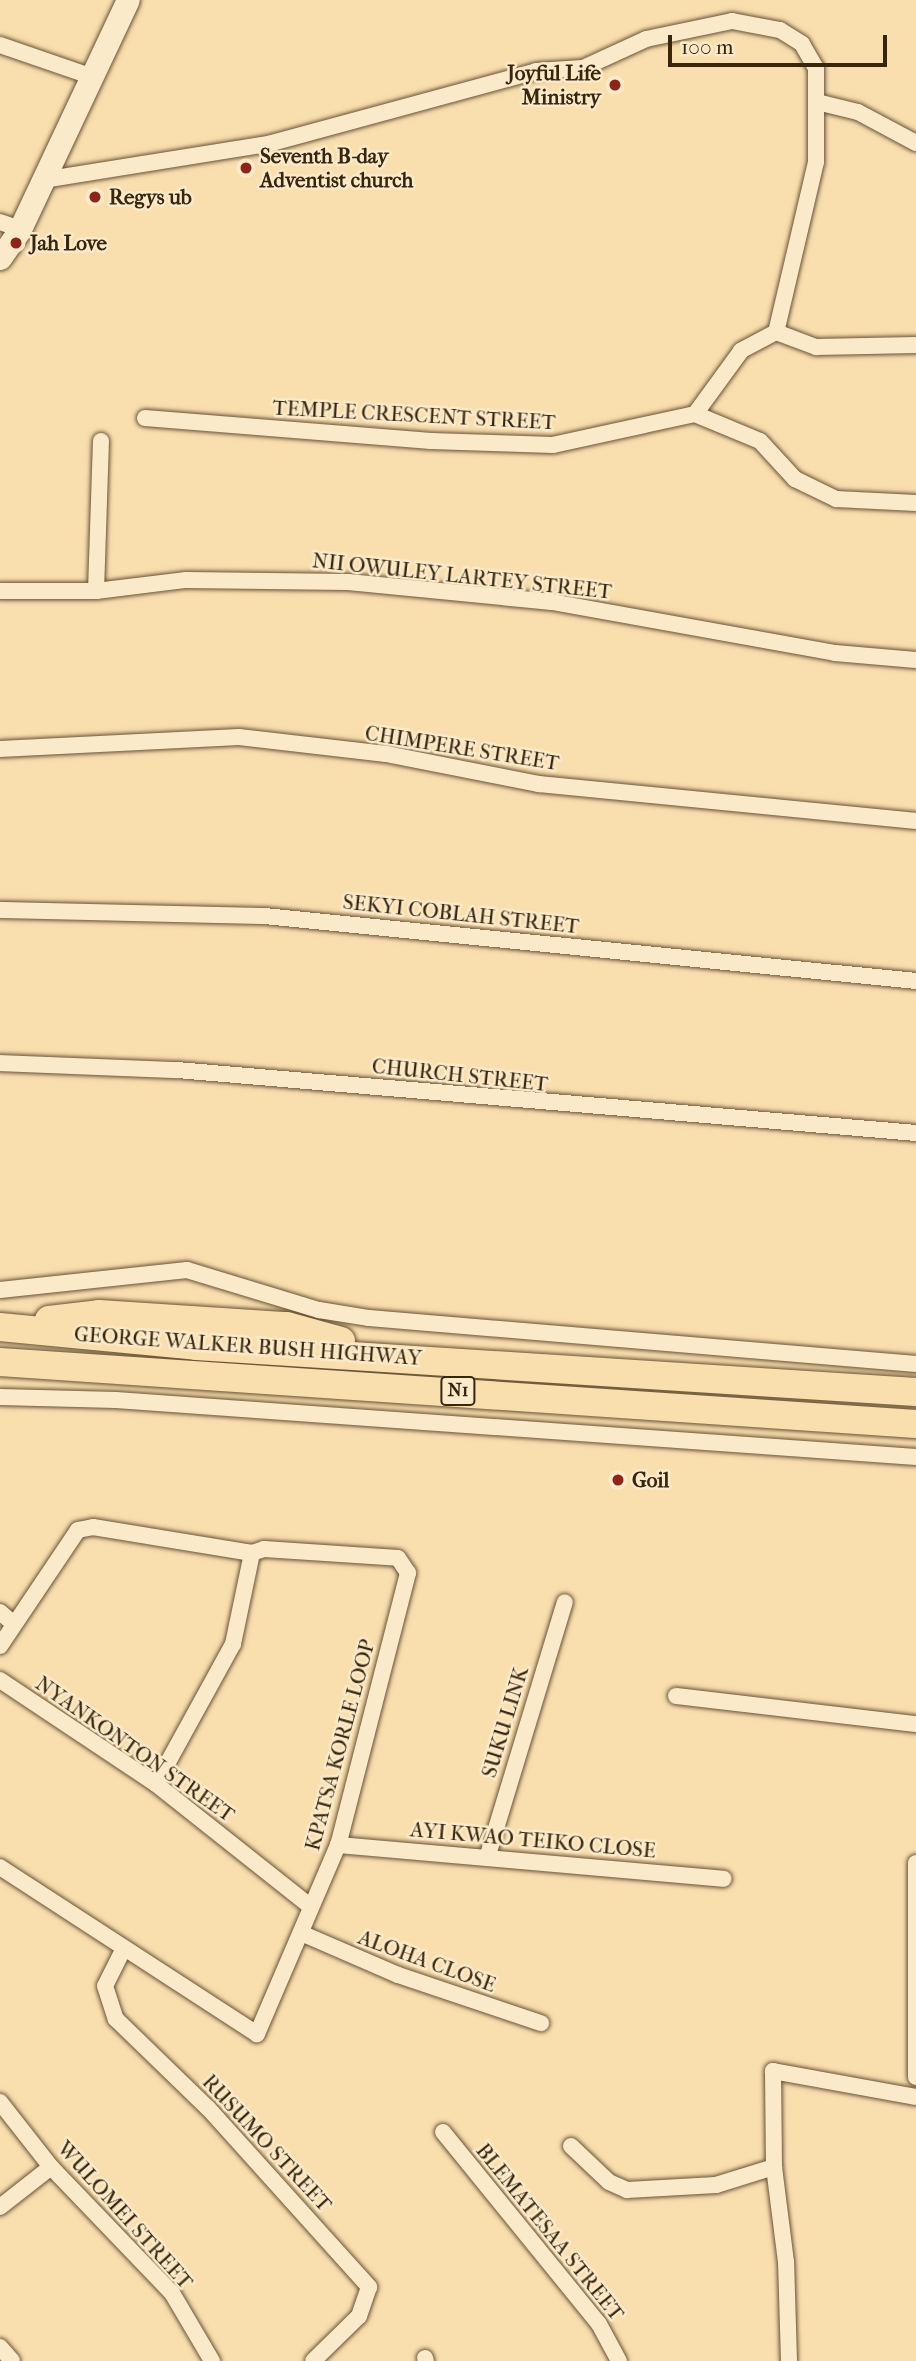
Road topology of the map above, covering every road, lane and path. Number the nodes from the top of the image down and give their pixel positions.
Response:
1 (128, 0) edge
2 (0, 45) edge
3 (93, 77) junction
4 (817, 102) junction
5 (916, 143) edge
6 (43, 180) junction
7 (10, 226) edge
8 (0, 258) edge
9 (776, 332) junction
10 (916, 345) edge
11 (695, 414) junction
12 (145, 418) dead end
13 (101, 441) dead end
14 (916, 503) edge
15 (0, 591) edge
16 (96, 591) junction
17 (916, 660) edge
18 (0, 749) edge
19 (916, 821) edge
20 (0, 910) edge
21 (916, 981) edge
22 (0, 1063) edge
23 (916, 1133) edge
24 (0, 1290) edge
25 (0, 1326) edge
26 (0, 1362) edge
27 (916, 1364) edge
28 (916, 1392) edge
29 (0, 1397) edge
30 (916, 1424) edge
31 (916, 1457) edge
32 (252, 1553) junction
33 (565, 1602) dead end
34 (0, 1612) edge
35 (14, 1624) junction
36 (0, 1646) edge
37 (0, 1680) edge
38 (676, 1696) dead end
39 (916, 1724) edge
40 (156, 1784) junction
41 (338, 1845) junction
42 (488, 1855) junction
43 (916, 1863) edge
44 (0, 1867) edge
45 (724, 1879) dead end
46 (311, 1907) junction
47 (301, 1933) junction
48 (124, 1948) junction
49 (541, 2023) dead end
50 (916, 2077) edge
51 (916, 2097) edge
52 (0, 2102) edge
53 (443, 2132) dead end
54 (571, 2146) dead end
55 (51, 2166) junction
56 (774, 2167) junction
57 (0, 2207) edge
58 (0, 2347) edge
59 (12, 2361) edge
60 (212, 2361) edge
61 (313, 2361) edge
62 (619, 2361) edge
63 (789, 2361) edge

1 - 3 main road
2 - 3 street
3 - 6 main road
4 - 5 street
4 - 6 street
4 - 9 street
6 - 7 main road
7 - 8 main road
9 - 10 street
9 - 11 street
11 - 12 street, TEMPLE CRESCENT STREET
11 - 14 street
13 - 16 street
15 - 16 street, NII OWULEY LARTEY STREET
16 - 17 street, NII OWULEY LARTEY STREET
18 - 19 street, CHIMPERE STREET
20 - 21 street, SEKYI COBLAH STREET
22 - 23 street, CHURCH STREET
24 - 27 street
25 - 28 highway, GEORGE WALKER BUSH HIGHWAY / N1
26 - 30 highway, GEORGE WALKER BUSH HIGHWAY / N1
29 - 31 street
32 - 35 street, KPATSA KORLE LOOP
32 - 40 street
32 - 41 street, KPATSA KORLE LOOP
33 - 42 street, SUKU LINK
34 - 35 street
35 - 36 street
37 - 40 street, NYANKONTON STREET
38 - 39 street
40 - 46 street, NYANKONTON STREET
41 - 42 street, AYI KWAO TEIKO CLOSE
41 - 46 street, KPATSA KORLE LOOP
42 - 45 street, AYI KWAO TEIKO CLOSE
43 - 50 street
44 - 48 street, KPATSA KORLE LOOP
46 - 47 street, KPATSA KORLE LOOP
47 - 48 street, KPATSA KORLE LOOP
47 - 49 street, ALOHA CLOSE
48 - 61 street, RUSUMO STREET
51 - 56 street
52 - 55 street, WULOMEI STREET
53 - 62 street, BLEMATESAA STREET
54 - 56 street
55 - 57 street
55 - 60 street, WULOMEI STREET
56 - 63 street
58 - 59 street

